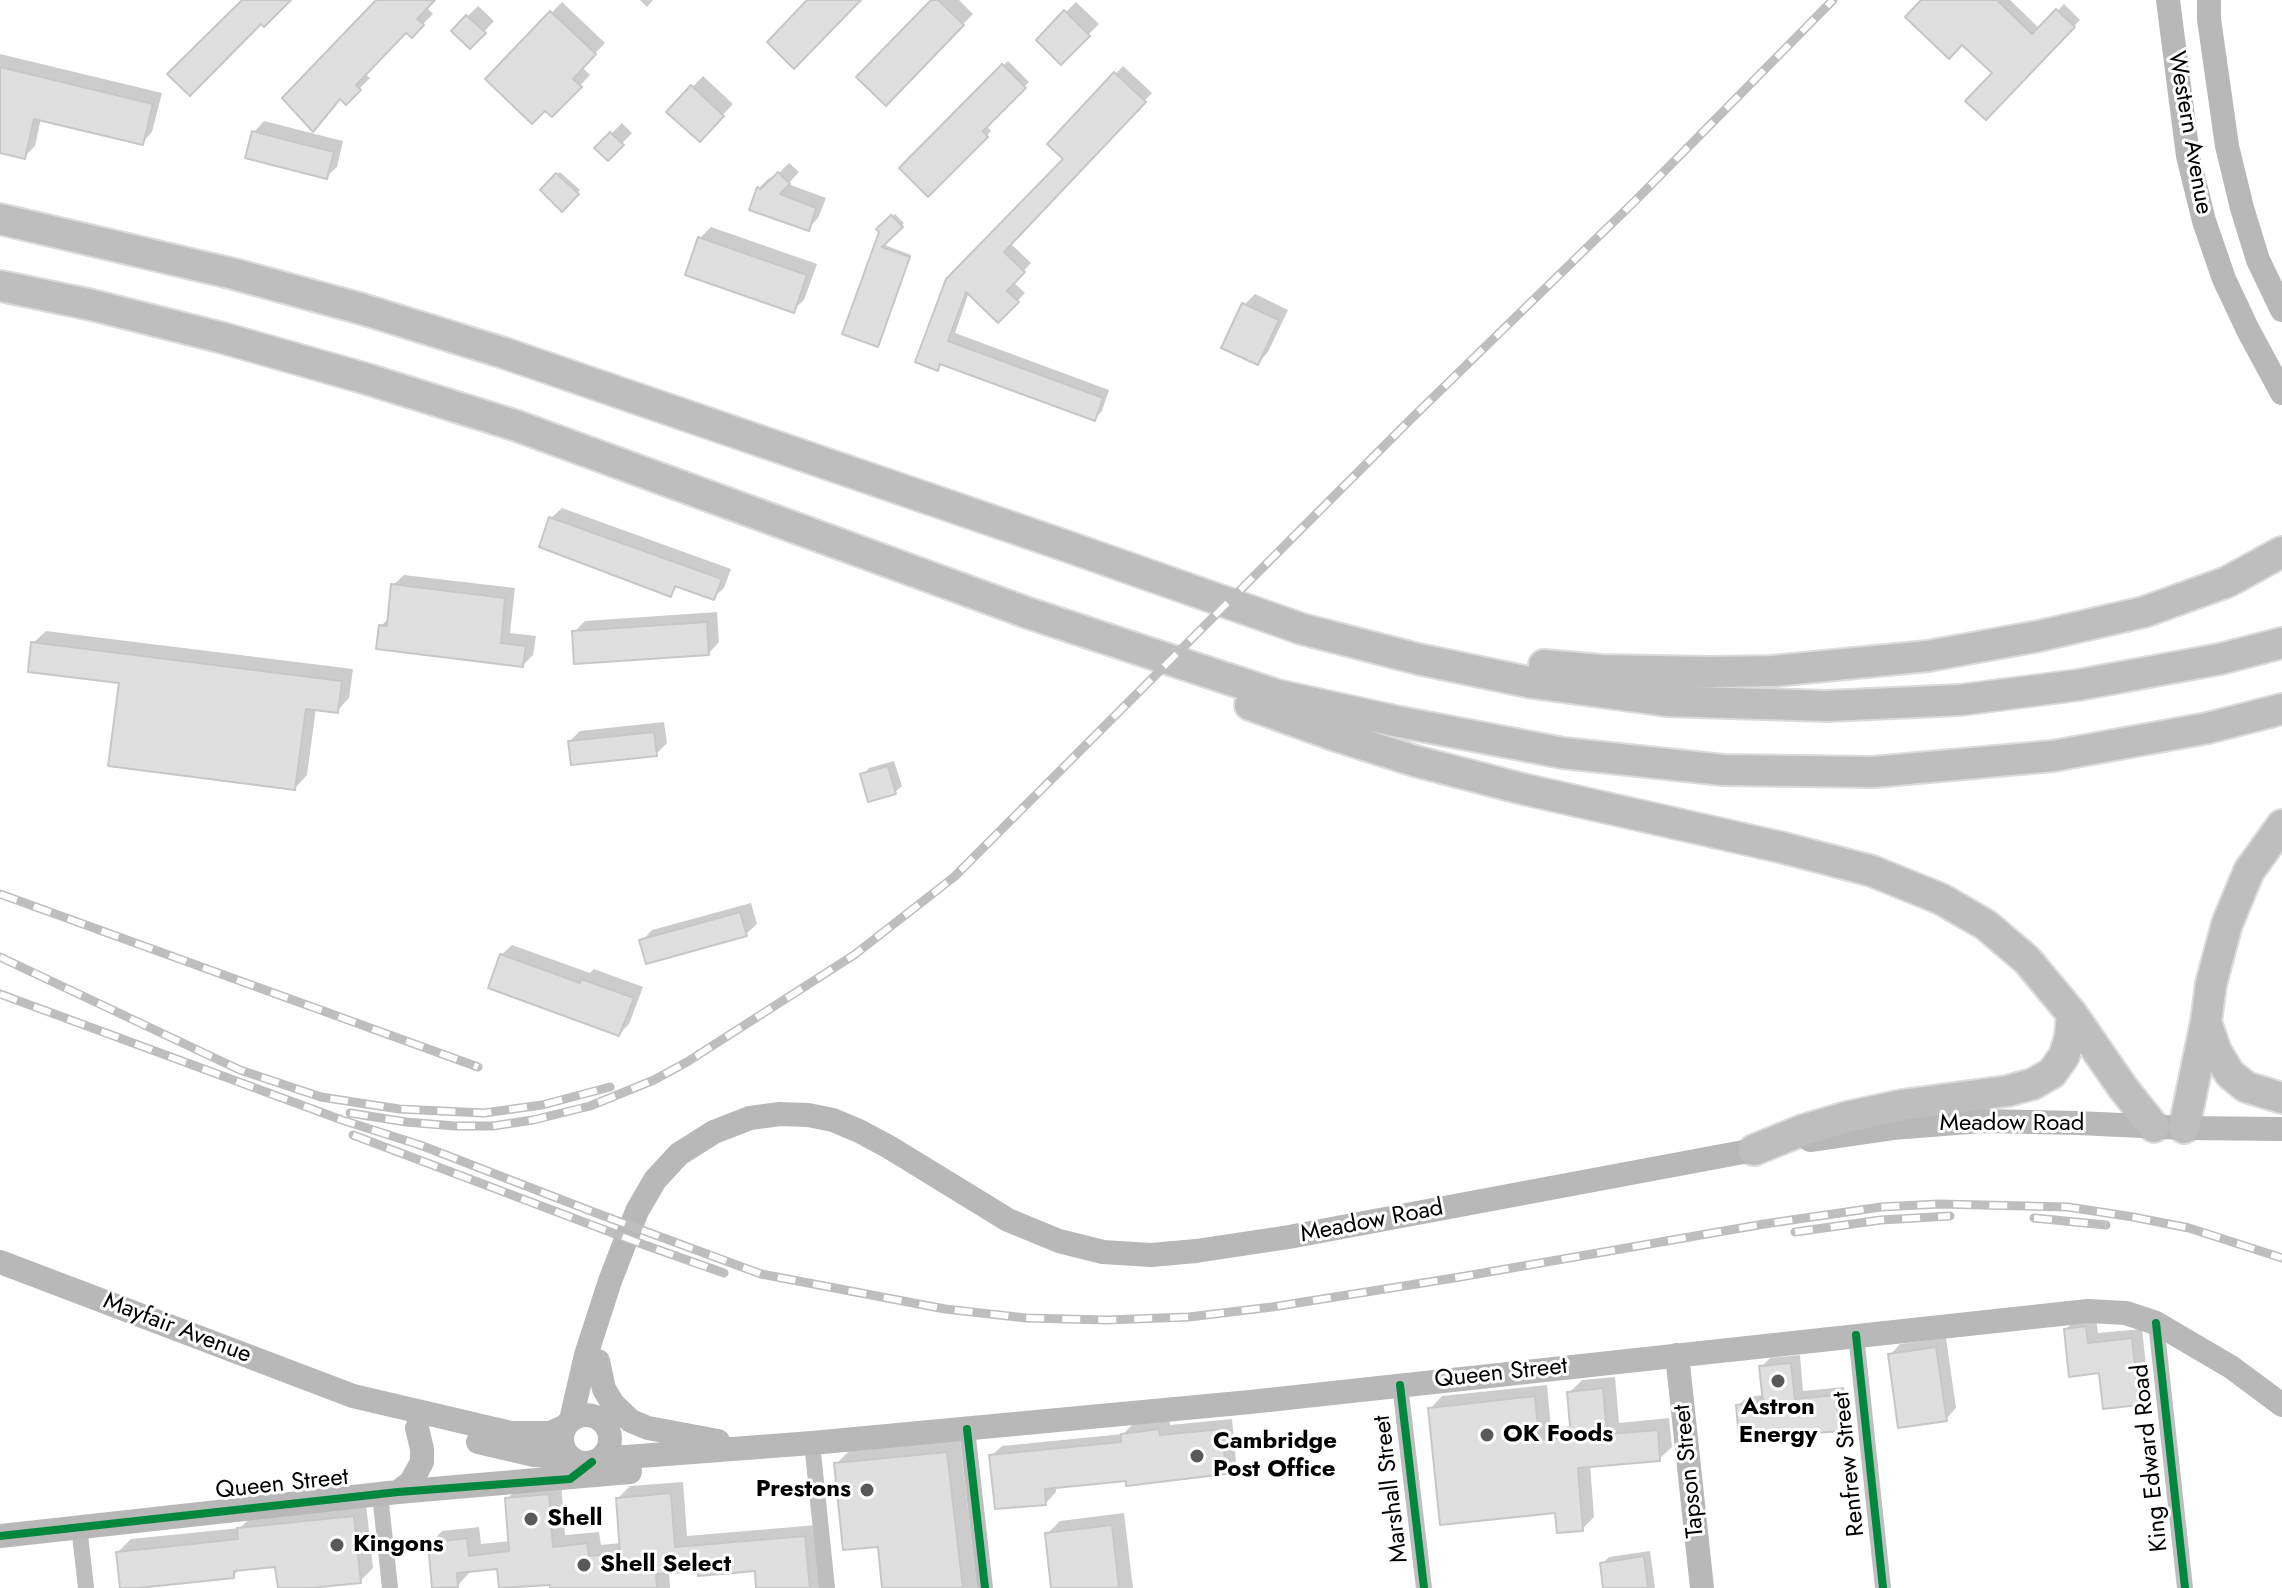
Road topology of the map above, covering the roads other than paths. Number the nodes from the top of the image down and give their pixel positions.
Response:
1 (2168, 0) edge
2 (2209, 0) edge
3 (0, 219) edge
4 (0, 286) edge
5 (2282, 310) edge
6 (2282, 393) edge
7 (1069, 547) junction
8 (2282, 552) edge
9 (1028, 613) junction
10 (2282, 643) edge
11 (2282, 709) edge
12 (2282, 825) edge
13 (2072, 1014) junction
14 (2206, 1022) junction
15 (2282, 1098) edge
16 (2154, 1127) junction
17 (2184, 1128) junction
18 (2282, 1129) edge
19 (1754, 1150) junction
20 (0, 1262) edge
21 (2156, 1323) junction
22 (1856, 1335) junction
23 (1677, 1355) junction
24 (590, 1367) junction
25 (1400, 1385) junction
26 (353, 1396) junction
27 (2282, 1405) edge
28 (449, 1420) junction
29 (602, 1421) junction
30 (417, 1428) junction
31 (967, 1429) junction
32 (812, 1443) junction
33 (748, 1447) junction
34 (572, 1449) junction
35 (389, 1493) junction
36 (79, 1526) junction
37 (0, 1536) edge
38 (86, 1588) edge
39 (390, 1588) edge
40 (827, 1588) edge
41 (985, 1588) edge
42 (1424, 1588) edge
43 (1702, 1588) edge
44 (1883, 1588) edge
45 (2185, 1588) edge

1 - 6 main road, Western Avenue
2 - 5 main road, Western Avenue
3 - 7 highway
4 - 9 highway
7 - 8 highway
7 - 10 highway
9 - 11 highway
9 - 13 highway
12 - 14 highway
13 - 16 highway
13 - 19 highway
14 - 15 highway
14 - 17 highway
16 - 17 main road, Meadow Road
16 - 19 main road, Meadow Road
17 - 18 main road, Meadow Road
19 - 24 main road, Meadow Road
20 - 26 main road, Mayfair Avenue
21 - 22 main road, Queen Street
21 - 27 main road, Queen Street
21 - 45 street, King Edward Road
22 - 23 main road, Queen Street
22 - 44 street, Renfrew Street
23 - 25 main road, Queen Street
23 - 43 main road, Tapson Street
24 - 28 main road
24 - 29 main road, Meadow Road
24 - 33 main road
24 - 34 main road, Meadow Road
25 - 31 main road, Queen Street
25 - 42 street, Marshall Street
26 - 28 main road, Mayfair Avenue
26 - 30 main road, Mayfair Avenue
28 - 34 main road, Mayfair Avenue
29 - 33 main road, Queen Street
29 - 34 main road
29 - 34 main road, Meadow Road
30 - 34 main road, Mayfair Avenue
30 - 35 main road
31 - 32 main road, Queen Street
31 - 41 street
32 - 33 main road, Queen Street
32 - 40 street
33 - 34 main road, Queen Street
33 - 34 main road
34 - 35 main road, Queen Street
35 - 36 main road, Queen Street
35 - 39 street
36 - 37 main road, Queen Street
36 - 38 street

